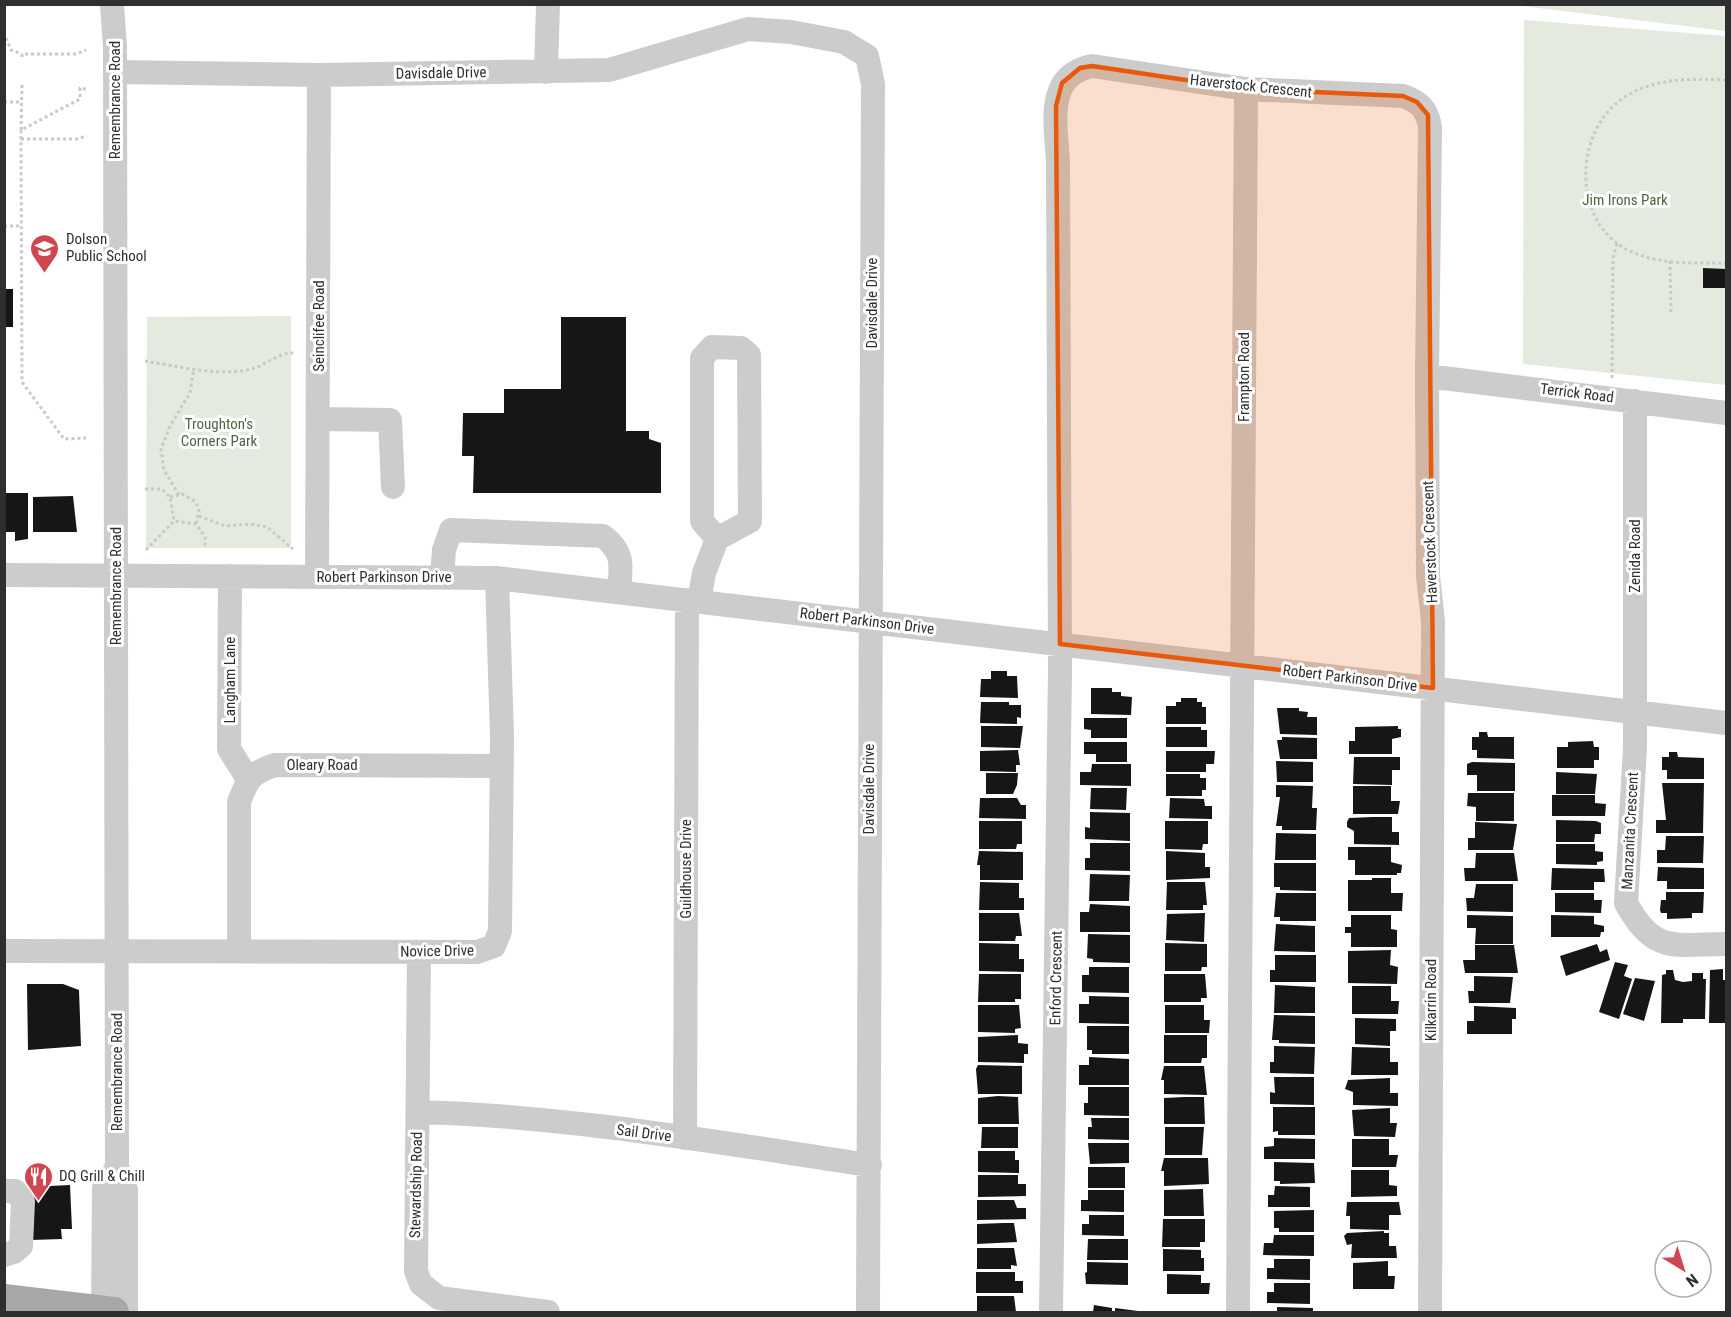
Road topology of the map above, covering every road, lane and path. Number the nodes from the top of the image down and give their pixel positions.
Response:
1 (112, 4) edge
2 (548, 4) edge
3 (6, 38) dead end
4 (86, 51) dead end
5 (116, 72) junction
6 (546, 72) junction
7 (319, 75) junction
8 (1726, 80) edge
9 (22, 84) dead end
10 (86, 89) dead end
11 (1246, 89) junction
12 (4, 102) edge
13 (21, 102) junction
14 (21, 130) junction
15 (87, 136) dead end
16 (21, 139) junction
17 (4, 226) edge
18 (22, 226) junction
19 (1617, 243) junction
20 (1670, 261) junction
21 (1726, 262) edge
22 (1671, 315) dead end
23 (293, 353) dead end
24 (145, 361) dead end
25 (194, 368) junction
26 (1427, 376) junction
27 (1612, 378) dead end
28 (1635, 400) junction
29 (1726, 413) edge
30 (319, 419) junction
31 (86, 438) dead end
32 (393, 487) dead end
33 (145, 489) dead end
34 (179, 495) junction
35 (170, 497) junction
36 (199, 516) junction
37 (174, 521) junction
38 (196, 524) junction
39 (717, 539) junction
40 (205, 549) dead end
41 (293, 549) dead end
42 (146, 550) dead end
43 (4, 575) edge
44 (116, 575) junction
45 (230, 576) junction
46 (317, 576) junction
47 (442, 577) junction
48 (497, 578) junction
49 (619, 592) junction
50 (693, 601) junction
51 (869, 621) junction
52 (1060, 644) junction
53 (1242, 666) junction
54 (1433, 688) junction
55 (1635, 712) junction
56 (1726, 723) edge
57 (502, 766) junction
58 (248, 779) junction
59 (1726, 944) edge
60 (117, 950) junction
61 (4, 951) edge
62 (239, 951) junction
63 (419, 952) junction
64 (418, 1112) junction
65 (686, 1138) junction
66 (870, 1165) junction
67 (4, 1191) edge
68 (4, 1255) edge
69 (4, 1299) edge
70 (111, 1312) edge
71 (548, 1312) edge
72 (868, 1312) edge
73 (1051, 1312) edge
74 (1238, 1312) edge
75 (1430, 1312) edge

1 - 5 street, Remembrance Road
2 - 6 street
3 - 4 path
5 - 7 street, Davisdale Drive
5 - 44 street, Remembrance Road
6 - 7 street, Davisdale Drive
6 - 51 street, Davisdale Drive
7 - 30 street, Seinclifee Road
8 - 19 path
9 - 13 path
10 - 14 path
11 - 26 street, Haverstock Crescent
11 - 52 street, Haverstock Crescent
11 - 53 street, Frampton Road
12 - 13 path
13 - 14 path
14 - 16 path
15 - 16 path
16 - 18 path
17 - 18 path
18 - 31 path
19 - 20 path
19 - 27 path
20 - 21 path
20 - 22 path
23 - 25 path
24 - 25 path
25 - 34 path
26 - 28 street, Terrick Road
26 - 54 street, Haverstock Crescent
28 - 29 street, Terrick Road
28 - 55 street, Zenida Road
30 - 32 street
30 - 46 street, Seinclifee Road
33 - 35 path
34 - 35 path
34 - 36 path
35 - 37 path
36 - 38 path
36 - 41 path
37 - 38 path
37 - 42 path
38 - 40 path
39 - 39 street
39 - 50 street, Guildhouse Drive
43 - 44 street, Robert Parkinson Drive
44 - 45 street, Robert Parkinson Drive
44 - 60 street, Remembrance Road
45 - 46 street, Robert Parkinson Drive
45 - 58 street, Langham Lane
46 - 47 street, Robert Parkinson Drive
47 - 48 street, Robert Parkinson Drive
47 - 49 street
48 - 49 street, Robert Parkinson Drive
48 - 57 street, Novice Drive
49 - 50 street, Robert Parkinson Drive
50 - 51 street, Robert Parkinson Drive
50 - 65 street, Guildhouse Drive
51 - 52 street, Robert Parkinson Drive
51 - 66 street, Davisdale Drive
52 - 53 street, Robert Parkinson Drive
52 - 73 street, Enford Crescent
53 - 54 street, Robert Parkinson Drive
53 - 74 street
54 - 55 street, Robert Parkinson Drive
54 - 75 street, Kilkarrin Road
55 - 56 street, Robert Parkinson Drive
55 - 59 street, Manzanita Crescent
57 - 58 street, Oleary Road
57 - 63 street, Novice Drive
58 - 62 street
60 - 61 street, Novice Drive
60 - 62 street, Novice Drive
60 - 70 street, Remembrance Road
62 - 63 street, Novice Drive
63 - 64 street, Stewardship Road
64 - 65 street, Sail Drive
64 - 71 street, Stewardship Road
65 - 66 street, Sail Drive
66 - 72 street, Davisdale Drive
67 - 68 street
69 - 70 main road

